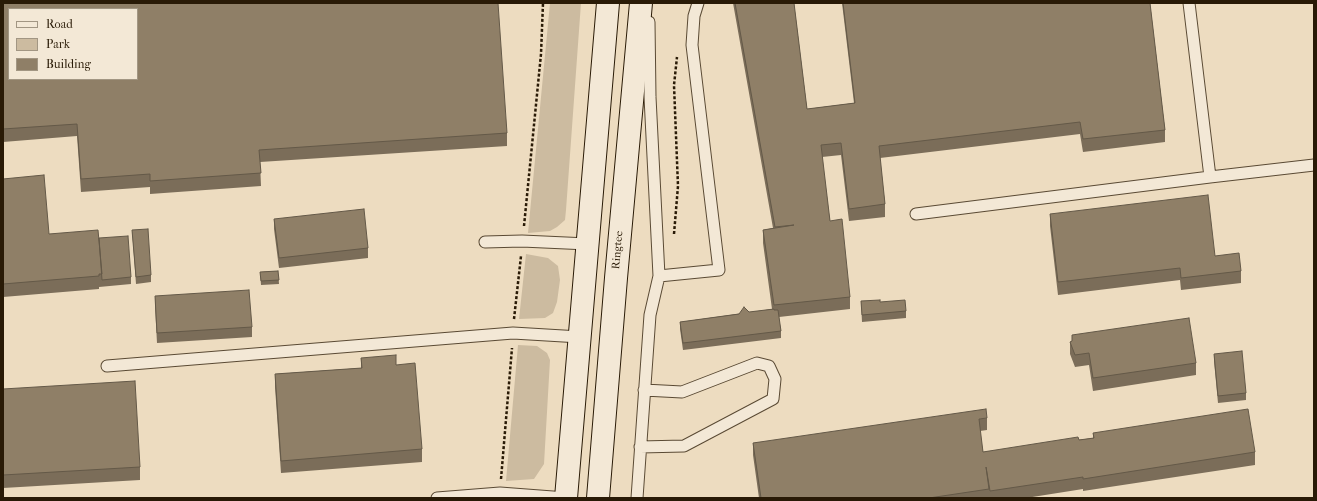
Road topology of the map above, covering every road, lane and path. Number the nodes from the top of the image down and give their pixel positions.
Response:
1 (608, 3) edge
2 (641, 3) edge
3 (649, 3) edge
4 (698, 3) edge
5 (1189, 3) edge
6 (1314, 165) edge
7 (1210, 178) junction
8 (916, 214) dead end
9 (485, 242) dead end
10 (588, 244) junction
11 (659, 276) junction
12 (580, 337) junction
13 (106, 366) dead end
14 (644, 390) junction
15 (640, 447) junction
16 (437, 498) edge
17 (566, 498) edge
18 (598, 498) edge
19 (637, 498) edge

1 - 10 main road
2 - 18 main road, Ringtee
3 - 11 lane
4 - 11 lane
5 - 7 lane
6 - 7 lane
7 - 8 lane
9 - 10 lane
10 - 12 main road
11 - 14 lane
12 - 13 lane
12 - 17 main road
14 - 15 lane
14 - 15 lane
15 - 19 lane
16 - 17 lane

